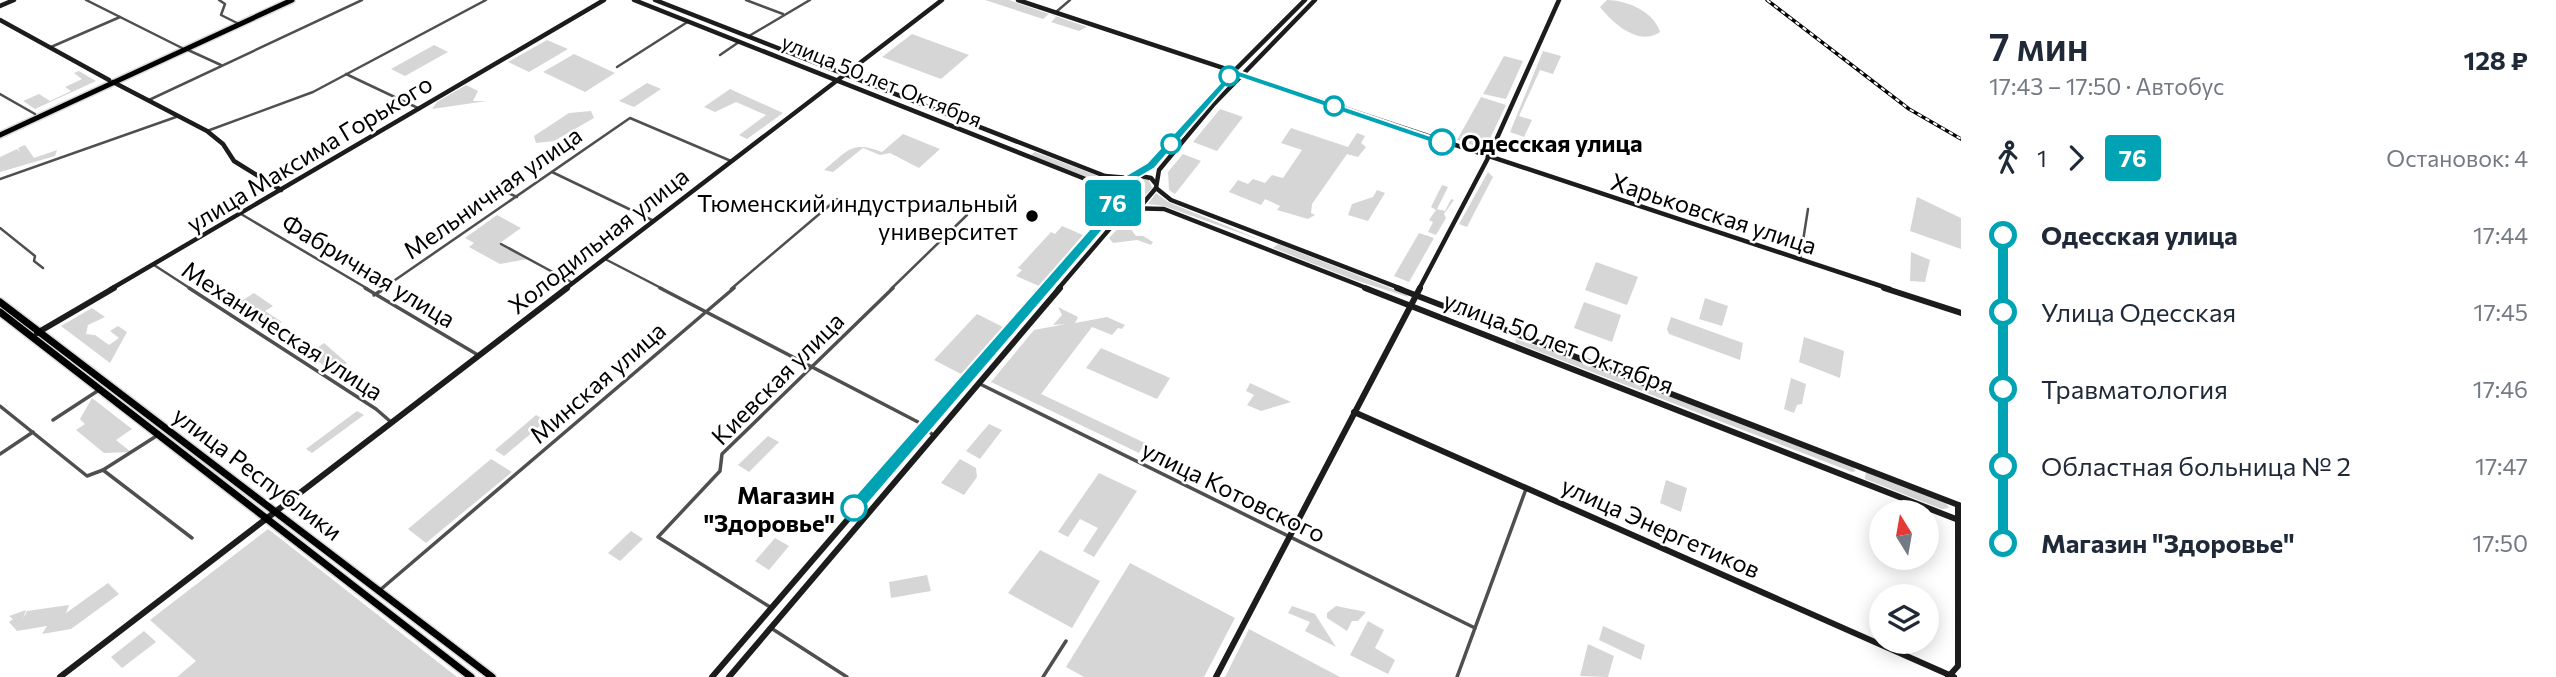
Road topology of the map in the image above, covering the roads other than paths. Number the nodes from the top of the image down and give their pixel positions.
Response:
1 (14, 0) edge
2 (86, 0) edge
3 (219, 0) edge
4 (285, 0) edge
5 (292, 0) edge
6 (362, 0) edge
7 (486, 0) edge
8 (604, 0) edge
9 (634, 0) edge
10 (655, 0) edge
11 (746, 0) edge
12 (810, 0) edge
13 (942, 0) edge
14 (1018, 0) edge
15 (1070, 0) edge
16 (1305, 0) edge
17 (1315, 0) edge
18 (1559, 0) edge
19 (0, 6) edge
20 (1056, 13) junction
21 (783, 14) junction
22 (698, 16) junction
23 (120, 17) junction
24 (0, 20) edge
25 (689, 22) junction
26 (237, 23) junction
27 (748, 37) junction
28 (739, 42) junction
29 (50, 48) junction
30 (184, 48) junction
31 (720, 55) dead end
32 (221, 65) junction
33 (618, 67) dead end
34 (1233, 72) junction
35 (346, 74) junction
36 (1240, 75) junction
37 (844, 76) junction
38 (111, 81) junction
39 (837, 81) junction
40 (0, 94) edge
41 (1212, 95) junction
42 (1220, 98) junction
43 (148, 101) junction
44 (420, 108) junction
45 (37, 116) junction
46 (176, 117) junction
47 (975, 126) junction
48 (207, 131) junction
49 (0, 133) edge
50 (968, 133) junction
51 (1030, 147) junction
52 (1022, 154) junction
53 (1488, 158) junction
54 (732, 162) junction
55 (552, 172) junction
56 (1131, 177) junction
57 (0, 179) edge
58 (1156, 186) junction
59 (281, 190) junction
60 (496, 197) dead end
61 (517, 197) junction
62 (1114, 197) junction
63 (837, 199) dead end
64 (1138, 208) junction
65 (1808, 209) dead end
66 (241, 214) junction
67 (967, 215) dead end
68 (654, 221) junction
69 (0, 229) edge
70 (1271, 238) junction
71 (501, 244) dead end
72 (1264, 248) junction
73 (605, 259) junction
74 (1800, 260) junction
75 (154, 265) junction
76 (43, 268) dead end
77 (574, 283) junction
78 (1416, 294) junction
79 (374, 295) junction
80 (0, 302) edge
81 (1411, 305) junction
82 (706, 311) junction
83 (0, 312) edge
84 (1961, 313) edge
85 (1020, 320) junction
86 (1028, 324) junction
87 (1011, 330) junction
88 (39, 332) junction
89 (1020, 334) junction
90 (1519, 334) junction
91 (32, 336) junction
92 (1517, 346) junction
93 (480, 356) junction
94 (812, 366) junction
95 (978, 383) junction
96 (101, 389) junction
97 (0, 406) edge
98 (1354, 412) junction
99 (53, 420) dead end
100 (392, 423) junction
101 (926, 426) junction
102 (33, 432) junction
103 (159, 434) junction
104 (933, 435) junction
105 (0, 454) edge
106 (1853, 464) junction
107 (103, 470) junction
108 (1851, 477) junction
109 (1526, 489) junction
110 (1960, 505) edge
111 (276, 512) junction
112 (268, 518) junction
113 (1960, 520) edge
114 (192, 538) dead end
115 (1289, 539) junction
116 (380, 590) junction
117 (770, 607) junction
118 (771, 628) junction
119 (1475, 628) junction
120 (1066, 641) dead end
121 (60, 677) edge
122 (471, 677) edge
123 (492, 677) edge
124 (712, 677) edge
125 (729, 677) edge
126 (847, 677) edge
127 (1043, 677) edge
128 (1216, 677) edge
129 (1457, 677) edge
130 (1951, 677) edge

1 - 19 main road
2 - 23 street
3 - 26 street
4 - 26 main road
5 - 26 main road
6 - 32 street
7 - 35 street
8 - 44 main road, улица Максима Горького
9 - 25 street, улица 50 лет Октября
10 - 22 main road, улица 50 лет Октября
11 - 21 street
12 - 21 street
13 - 37 main road, Холодильная улица
14 - 20 main road, Харьковская улица
15 - 20 street
16 - 34 main road
17 - 36 main road
18 - 53 main road
20 - 34 street, Харьковская улица
21 - 27 street
22 - 25 main road
22 - 27 main road, улица 50 лет Октября
23 - 29 street
23 - 30 street
24 - 29 main road
25 - 28 main road, улица 50 лет Октября
25 - 33 street
26 - 30 main road
27 - 37 main road, улица 50 лет Октября
28 - 31 street
28 - 39 main road, улица 50 лет Октября
29 - 38 main road
30 - 32 street
30 - 38 main road
32 - 43 street
34 - 36 main road, Харьковская улица
34 - 41 main road
35 - 44 street
35 - 48 street
36 - 42 street
36 - 53 main road, Харьковская улица
37 - 39 main road, Холодильная улица
37 - 47 main road, улица 50 лет Октября
38 - 43 main road
38 - 45 main road
39 - 50 main road, улица 50 лет Октября
39 - 54 main road, Холодильная улица
40 - 45 street
41 - 42 main road
41 - 56 main road
42 - 58 main road
43 - 46 main road
44 - 59 street, улица Максима Горького
45 - 49 main road
46 - 48 main road
46 - 57 street
47 - 50 main road
47 - 51 street, улица 50 лет Октября
48 - 59 main road
50 - 52 main road, улица 50 лет Октября
51 - 52 street
51 - 56 main road, улица 50 лет Октября
52 - 62 main road, улица 50 лет Октября
53 - 74 main road, Харьковская улица
53 - 78 street
54 - 55 street, Мельничная улица
54 - 68 main road, Холодильная улица
55 - 61 street, Мельничная улица
55 - 68 street
56 - 58 main road, улица 50 лет Октября
56 - 62 main road
58 - 64 main road
58 - 70 main road, улица 50 лет Октября
59 - 66 street, улица Максима Горького
60 - 61 street
61 - 79 street, Мельничная улица
62 - 64 street, улица 50 лет Октября
62 - 85 main road
63 - 82 street, Минская улица
64 - 72 street, улица 50 лет Октября
64 - 86 main road
65 - 74 street
66 - 75 street, улица Максима Горького
66 - 79 street, Фабричная улица
67 - 94 street, Киевская улица
68 - 73 main road, Холодильная улица
69 - 76 street
70 - 72 main road
70 - 78 main road, улица 50 лет Октября
71 - 77 street
72 - 81 street, улица 50 лет Октября
73 - 77 main road, Холодильная улица
73 - 82 street
74 - 84 street, Харьковская улица
75 - 88 main road, улица Максима Горького
75 - 100 street, Механическая улица
77 - 93 main road, Холодильная улица
78 - 81 main road
78 - 90 main road, улица 50 лет Октября
79 - 93 street, Фабричная улица
80 - 88 main road, улица Республики
81 - 92 main road, улица 50 лет Октября
81 - 98 main road
82 - 94 street
82 - 116 street, Минская улица
83 - 91 main road, улица Республики
85 - 86 main road
85 - 87 main road
86 - 89 main road
87 - 89 main road
87 - 101 main road
88 - 91 main road, улица Максима Горького
88 - 111 main road, улица Республики
89 - 95 main road
90 - 92 main road
90 - 106 main road, улица 50 лет Октября
91 - 96 main road, улица Республики
92 - 108 main road, улица 50 лет Октября
93 - 100 main road, Холодильная улица
94 - 101 street
94 - 117 street, Киевская улица
95 - 104 main road
95 - 115 street, улица Котовского
96 - 99 street
96 - 103 main road, улица Республики
97 - 102 street
98 - 109 main road, улица Энергетиков
98 - 115 main road
100 - 111 main road, Холодильная улица
101 - 104 street
101 - 117 main road
102 - 105 street
102 - 107 street
103 - 107 street
103 - 112 main road, улица Республики
104 - 118 main road
106 - 108 main road
106 - 110 main road, улица 50 лет Октября
107 - 114 street
108 - 113 main road, улица 50 лет Октября
109 - 119 street
109 - 130 main road, улица Энергетиков
110 - 113 main road
111 - 112 main road, Холодильная улица
111 - 116 main road, улица Республики
112 - 121 main road
112 - 122 main road, улица Республики
113 - 130 main road
115 - 119 street, улица Котовского
115 - 128 main road
116 - 123 main road, улица Республики
117 - 124 main road
118 - 125 main road
118 - 126 street
119 - 129 street
120 - 127 street

